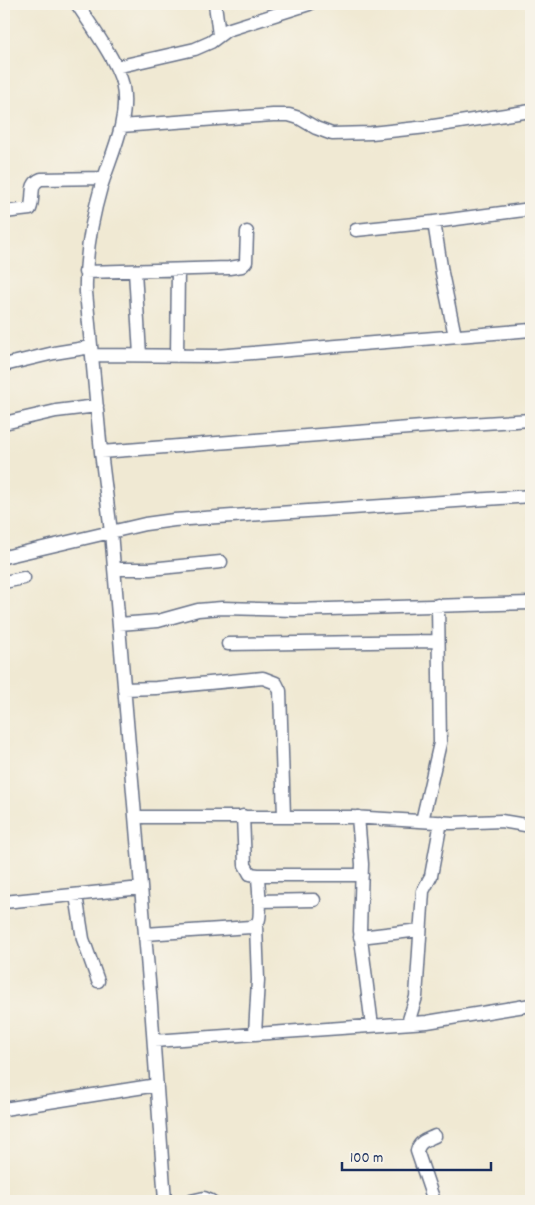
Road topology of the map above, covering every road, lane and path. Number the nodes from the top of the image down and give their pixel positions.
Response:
1 (77, 4) edge
2 (215, 4) edge
3 (306, 4) edge
4 (219, 34) junction
5 (116, 68) junction
6 (531, 112) edge
7 (121, 126) junction
8 (104, 178) junction
9 (531, 209) edge
10 (4, 212) edge
11 (434, 222) junction
12 (356, 230) dead end
13 (247, 232) dead end
14 (178, 270) junction
15 (135, 271) junction
16 (86, 272) junction
17 (531, 330) edge
18 (456, 336) junction
19 (92, 351) junction
20 (140, 356) junction
21 (177, 356) junction
22 (4, 365) edge
23 (97, 406) junction
24 (531, 420) edge
25 (4, 423) edge
26 (101, 452) junction
27 (531, 496) edge
28 (111, 532) junction
29 (4, 557) edge
30 (221, 562) dead end
31 (114, 569) junction
32 (24, 578) dead end
33 (4, 582) edge
34 (531, 603) edge
35 (438, 605) junction
36 (118, 624) junction
37 (438, 641) junction
38 (228, 644) dead end
39 (124, 689) junction
40 (243, 816) junction
41 (284, 816) junction
42 (135, 817) junction
43 (358, 817) junction
44 (422, 822) junction
45 (441, 822) junction
46 (531, 826) edge
47 (258, 875) junction
48 (362, 875) junction
49 (141, 888) junction
50 (76, 895) junction
51 (314, 900) dead end
52 (259, 901) junction
53 (4, 902) edge
54 (256, 924) junction
55 (420, 930) junction
56 (145, 934) junction
57 (360, 938) junction
58 (98, 981) dead end
59 (531, 1005) edge
60 (408, 1023) junction
61 (372, 1026) junction
62 (255, 1034) junction
63 (154, 1040) junction
64 (157, 1085) junction
65 (4, 1109) edge
66 (436, 1136) dead end
67 (162, 1200) edge
68 (192, 1201) edge
69 (211, 1201) edge
70 (434, 1201) edge

1 - 5 street
2 - 4 street
3 - 4 street
4 - 5 street
5 - 7 street
6 - 7 street
7 - 8 street
8 - 10 street
8 - 16 street
9 - 11 street
11 - 12 street
11 - 18 street
13 - 14 street
14 - 15 street
14 - 21 street
15 - 16 street
15 - 20 street
16 - 19 street
17 - 18 street
18 - 21 street
19 - 20 street
19 - 22 street
19 - 23 street
20 - 21 street
23 - 25 street
23 - 26 street
24 - 26 street
26 - 28 street
27 - 28 street
28 - 29 street
28 - 31 street
30 - 31 street
31 - 36 street
32 - 33 street
34 - 35 street
35 - 36 street
35 - 37 street
36 - 39 street
37 - 38 street
37 - 44 street
39 - 41 street
39 - 42 street
40 - 41 street
40 - 42 street
40 - 47 street
41 - 43 street
42 - 49 street
43 - 44 street
43 - 48 street
44 - 45 street
45 - 46 street
45 - 55 street
47 - 48 street
47 - 52 street
48 - 57 street
49 - 50 street
49 - 56 street
50 - 53 street
50 - 58 street
51 - 52 street
52 - 54 street
54 - 56 street
54 - 62 street
55 - 57 street
55 - 60 street
56 - 63 street
57 - 61 street
59 - 60 street
60 - 61 street
61 - 62 street
62 - 63 street
63 - 64 street
64 - 65 street
64 - 67 street
66 - 70 street
68 - 69 street

